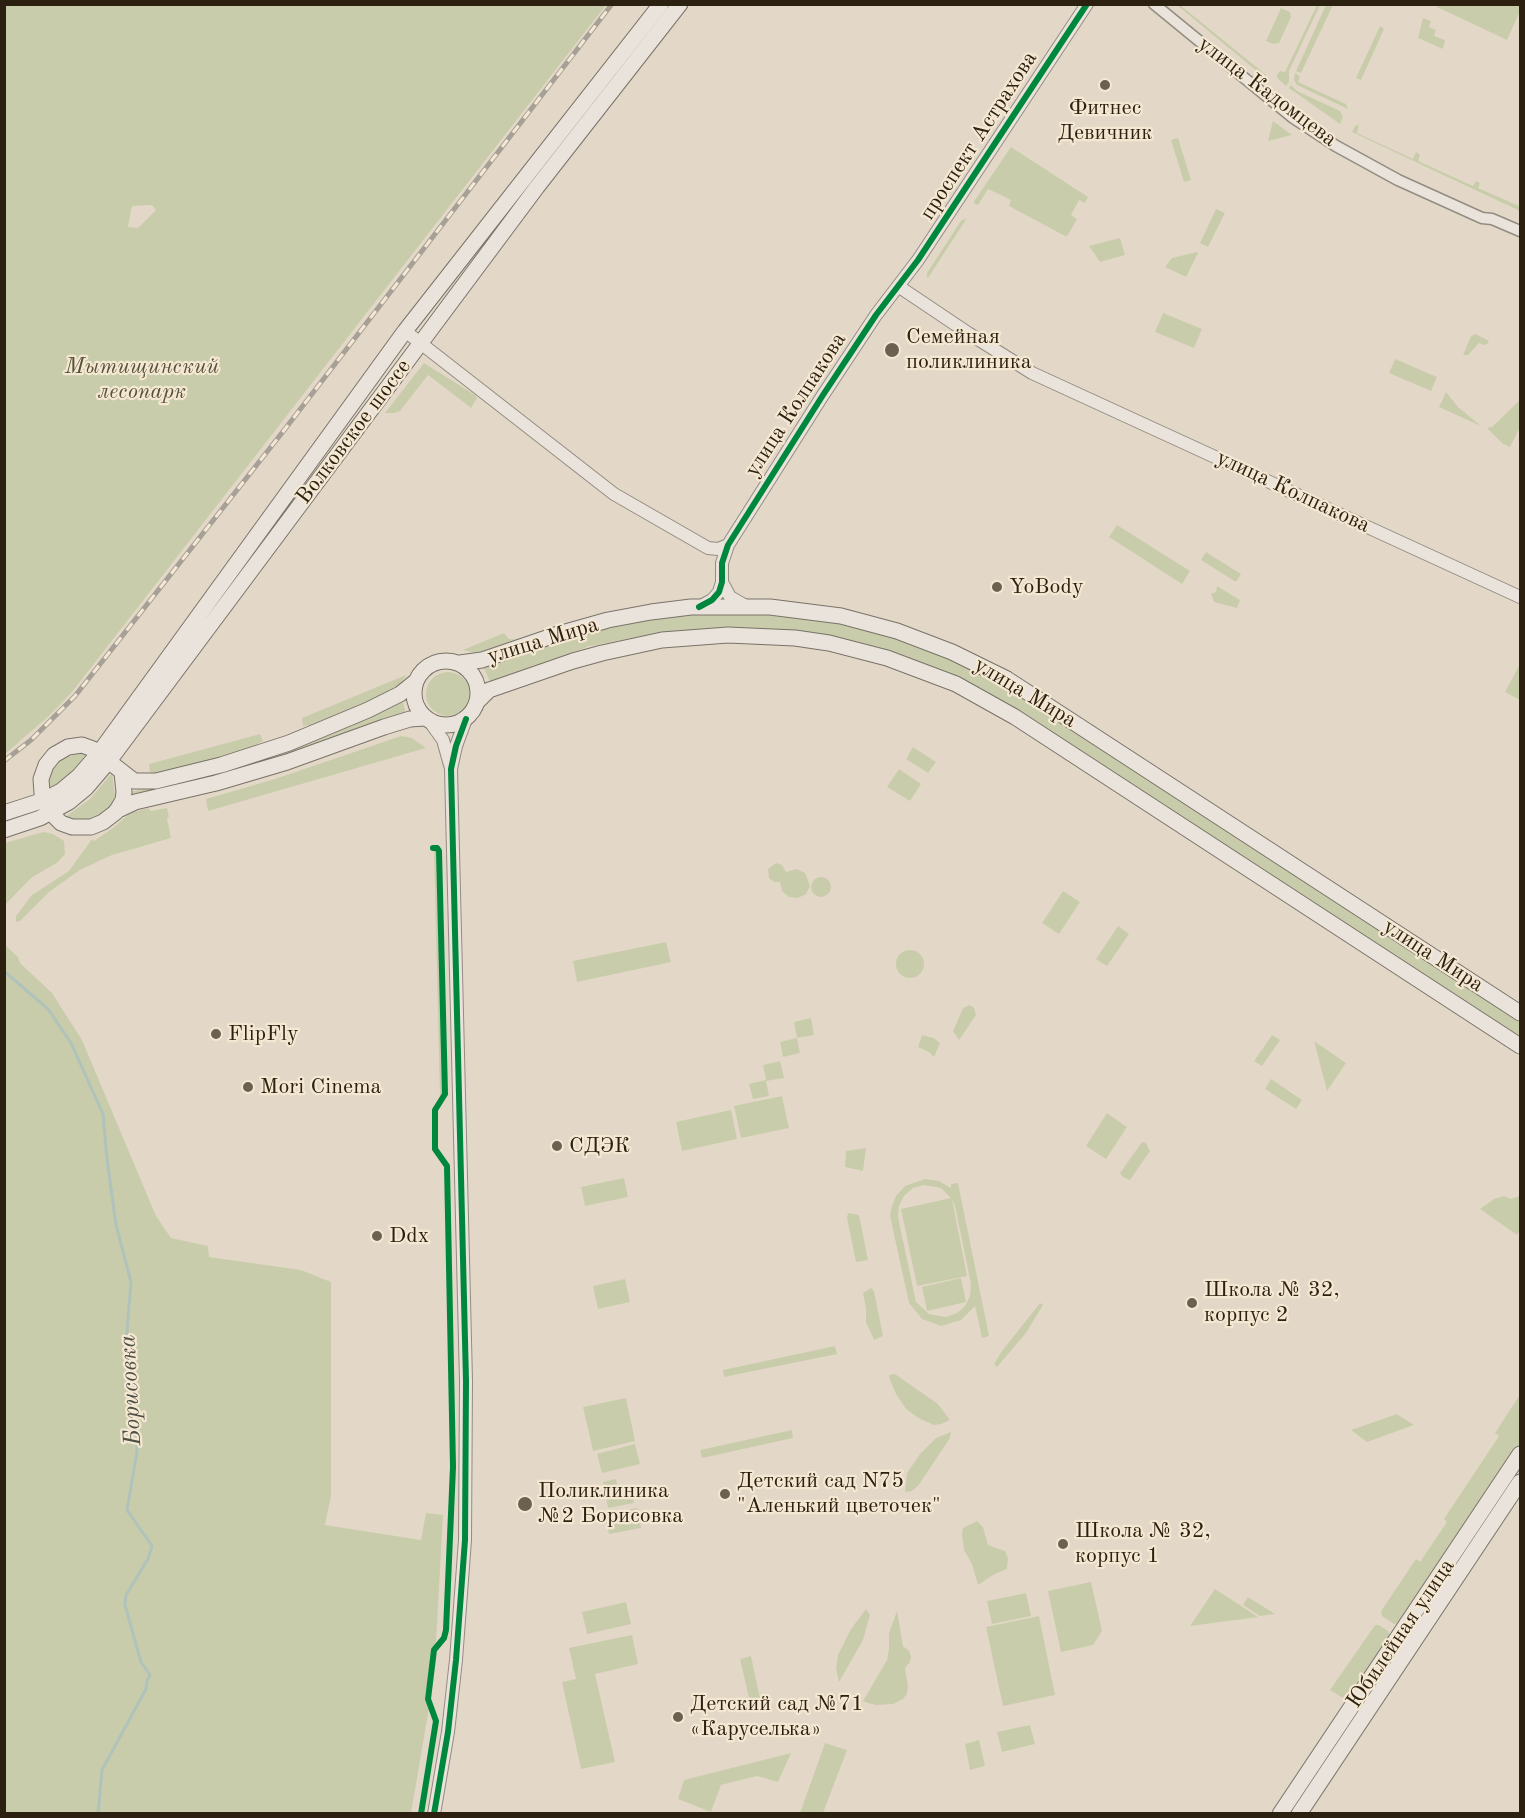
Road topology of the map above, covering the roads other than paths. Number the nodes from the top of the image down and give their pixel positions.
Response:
1 (661, 4) edge
2 (680, 4) edge
3 (1154, 4) edge
4 (1088, 6) edge
5 (1482, 218) junction
6 (1521, 231) edge
7 (1521, 239) edge
8 (898, 286) junction
9 (405, 331) junction
10 (421, 343) junction
11 (728, 545) junction
12 (708, 548) junction
13 (721, 567) junction
14 (722, 582) junction
15 (1521, 597) edge
16 (746, 606) junction
17 (699, 607) junction
18 (460, 663) junction
19 (416, 682) junction
20 (478, 701) junction
21 (466, 719) junction
22 (428, 720) junction
23 (104, 757) junction
24 (452, 769) junction
25 (122, 773) junction
26 (47, 806) junction
27 (116, 812) junction
28 (4, 813) edge
29 (4, 830) edge
30 (1521, 1013) edge
31 (1521, 1046) edge
32 (1521, 1454) edge
33 (1521, 1482) edge
34 (434, 1814) edge
35 (1280, 1814) edge
36 (1299, 1814) edge

1 - 9 main road, Волковское шоссе
2 - 10 main road, Волковское шоссе
3 - 5 street, улица Кадомцева
4 - 8 street, проспект Астрахова
5 - 6 street, улица Кадомцева
5 - 7 street, улица Кадомцева
8 - 11 street, улица Колпакова
8 - 15 street, улица Колпакова
9 - 10 street
9 - 23 main road, Волковское шоссе
10 - 12 street
10 - 23 main road, Волковское шоссе
11 - 12 street
11 - 13 street, улица Колпакова
12 - 13 street
13 - 14 street
14 - 16 street
14 - 17 street
16 - 17 main road, улица Мира
16 - 30 main road, улица Мира
17 - 18 main road, улица Мира
18 - 19 main road
18 - 20 main road
19 - 22 main road
19 - 25 main road
20 - 21 main road
20 - 31 main road, улица Мира
21 - 22 main road
21 - 24 street
22 - 24 street
22 - 27 main road
23 - 25 main road
23 - 26 main road, Волковское шоссе
23 - 26 main road
24 - 34 street
25 - 27 main road
26 - 27 main road
26 - 28 main road, Волковское шоссе
26 - 29 main road, Волковское шоссе
32 - 35 main road, Юбилейная улица
33 - 36 main road, Юбилейная улица

